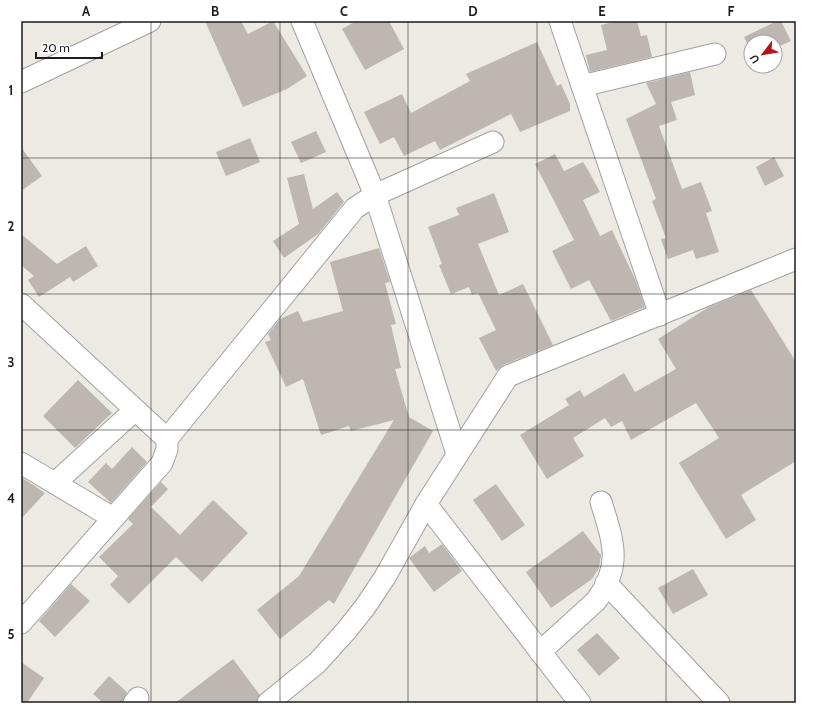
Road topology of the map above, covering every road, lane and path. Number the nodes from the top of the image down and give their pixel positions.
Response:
1 (150, 21) edge
2 (302, 21) edge
3 (560, 21) edge
4 (715, 54) dead end
5 (21, 82) edge
6 (582, 86) junction
7 (493, 142) dead end
8 (374, 195) junction
9 (796, 259) edge
10 (21, 304) edge
11 (660, 315) junction
12 (135, 410) junction
13 (167, 439) junction
14 (457, 454) junction
15 (21, 463) edge
16 (55, 483) junction
17 (601, 502) dead end
18 (426, 504) junction
19 (113, 518) junction
20 (606, 583) junction
21 (21, 623) edge
22 (540, 652) junction
23 (268, 703) edge
24 (580, 703) edge
25 (719, 703) edge

1 - 5 street
2 - 8 street
3 - 6 street
4 - 6 street
6 - 11 street
7 - 8 street
8 - 13 street
8 - 14 street
9 - 11 street
10 - 12 street
11 - 14 street
12 - 13 street
12 - 16 street
13 - 19 street
14 - 18 street
15 - 16 street
16 - 19 street
17 - 20 street
18 - 22 street
18 - 23 street
19 - 21 street
20 - 22 street
20 - 25 street
22 - 24 street

